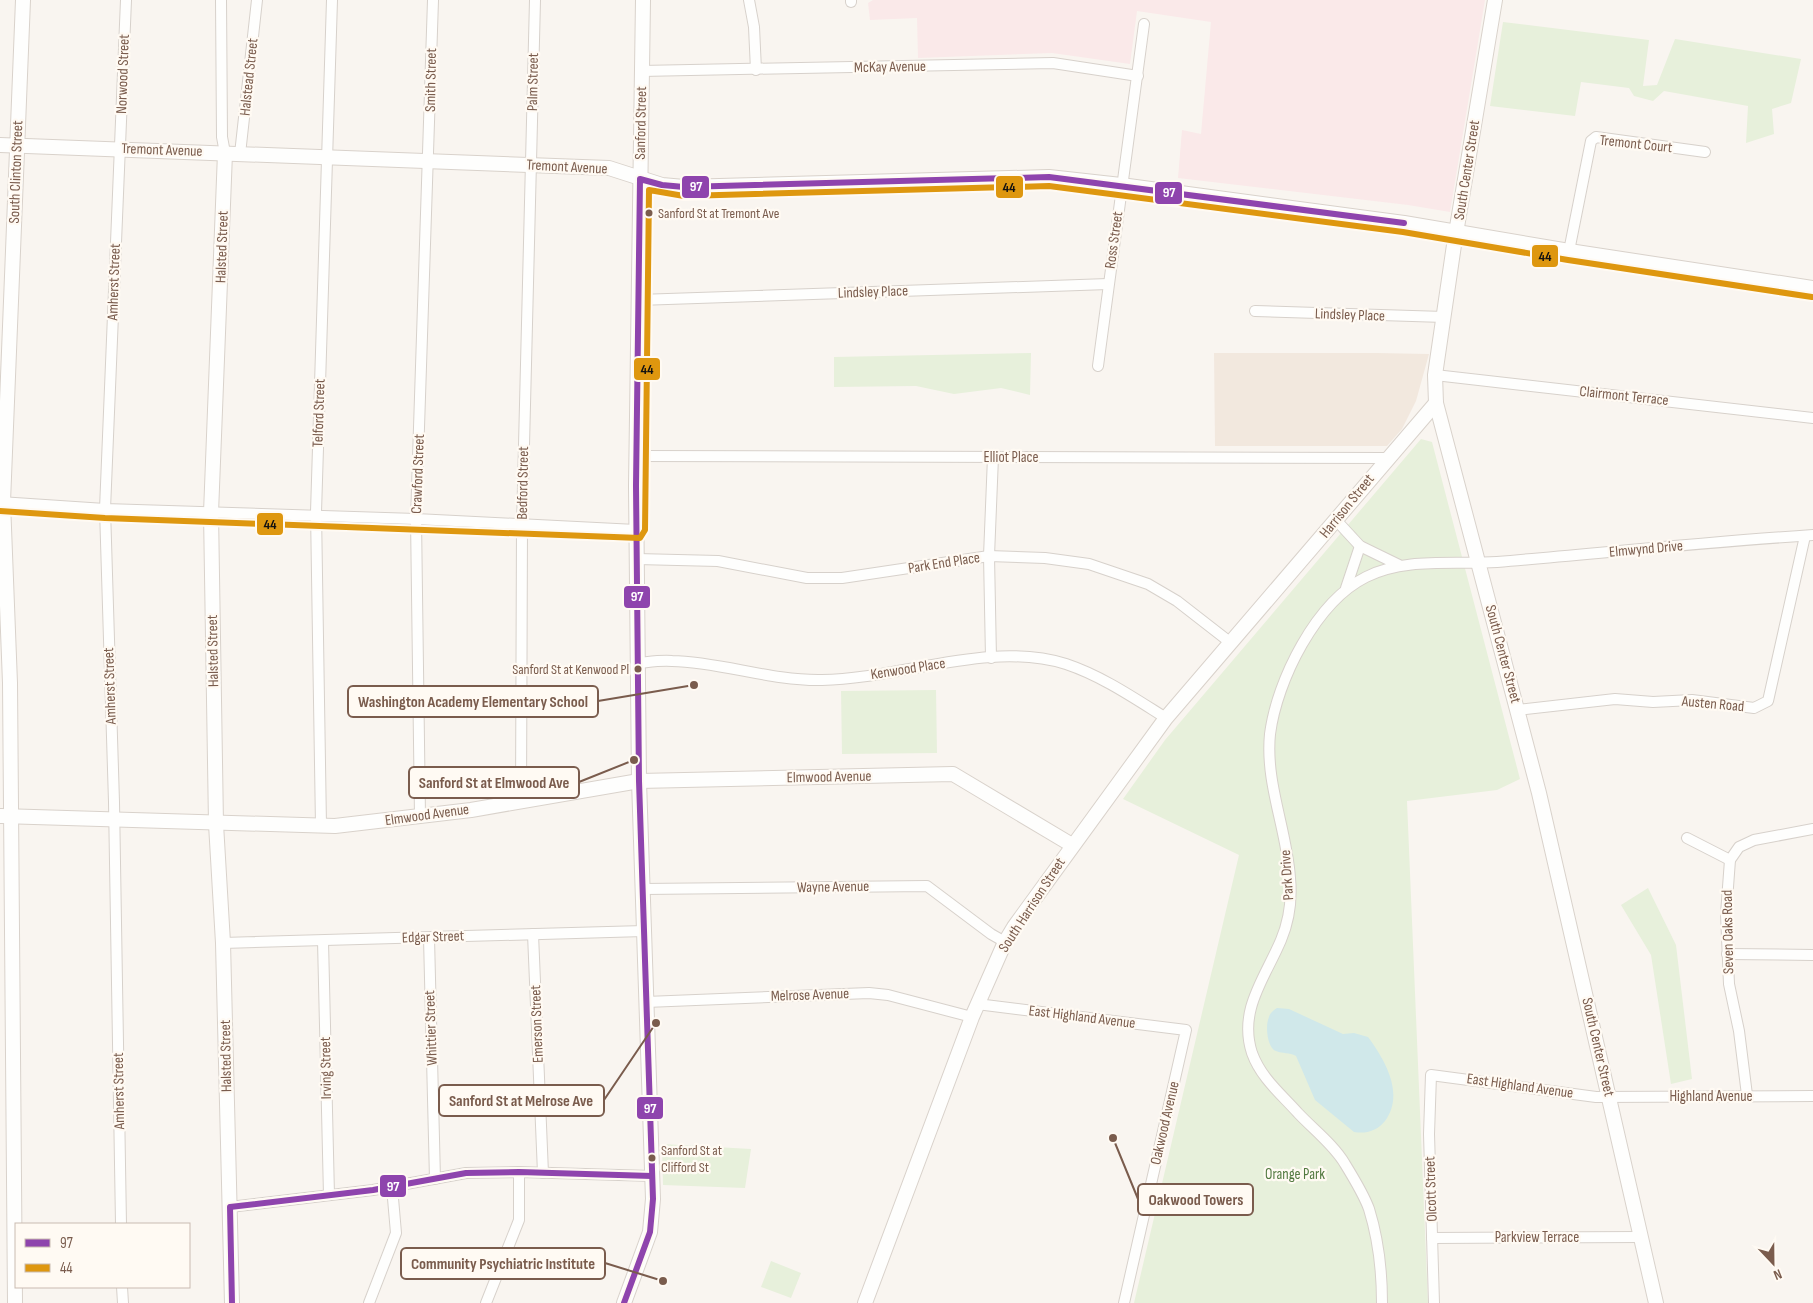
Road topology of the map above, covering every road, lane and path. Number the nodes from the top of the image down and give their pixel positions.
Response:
1 (23, 0) edge
2 (126, 0) edge
3 (221, 0) edge
4 (257, 0) edge
5 (332, 0) edge
6 (433, 0) edge
7 (535, 0) edge
8 (642, 0) edge
9 (749, 0) edge
10 (1495, 0) edge
11 (1144, 24) dead end
12 (756, 70) junction
13 (641, 71) junction
14 (1138, 76) junction
15 (0, 145) edge
16 (17, 146) junction
17 (120, 149) junction
18 (1705, 152) dead end
19 (225, 153) junction
20 (240, 154) junction
21 (327, 157) junction
22 (430, 161) junction
23 (531, 165) junction
24 (640, 179) junction
25 (1121, 185) junction
26 (1457, 232) junction
27 (1569, 252) junction
28 (1108, 284) junction
29 (1813, 288) edge
30 (638, 300) junction
31 (1255, 311) dead end
32 (1444, 317) junction
33 (1098, 366) dead end
34 (1435, 375) junction
35 (1436, 403) junction
36 (1813, 418) edge
37 (636, 456) junction
38 (993, 457) junction
39 (1386, 458) junction
40 (1, 502) edge
41 (105, 509) junction
42 (211, 513) junction
43 (316, 516) junction
44 (416, 519) junction
45 (1336, 520) junction
46 (522, 526) junction
47 (636, 530) junction
48 (1809, 536) edge
49 (1360, 546) junction
50 (989, 556) junction
51 (637, 559) junction
52 (1479, 563) junction
53 (1399, 566) junction
54 (1346, 588) junction
55 (1258, 610) joint
56 (1231, 643) junction
57 (991, 658) junction
58 (638, 663) junction
59 (1517, 710) junction
60 (1166, 718) junction
61 (639, 781) junction
62 (521, 801) junction
63 (5, 816) edge
64 (420, 816) junction
65 (114, 820) junction
66 (216, 824) junction
67 (321, 826) junction
68 (1813, 829) edge
69 (1687, 838) dead end
70 (1072, 845) junction
71 (1730, 860) junction
72 (643, 889) junction
73 (644, 931) junction
74 (533, 934) junction
75 (429, 938) junction
76 (323, 940) junction
77 (1005, 942) junction
78 (223, 943) junction
79 (1728, 954) junction
80 (1813, 955) edge
81 (646, 1002) junction
82 (975, 1011) junction
83 (1186, 1030) joint
84 (1431, 1075) joint
85 (1609, 1096) junction
86 (1747, 1096) junction
87 (1813, 1096) edge
88 (519, 1172) junction
89 (543, 1173) junction
90 (652, 1176) junction
91 (435, 1179) junction
92 (392, 1187) junction
93 (329, 1195) junction
94 (230, 1207) junction
95 (121, 1223) edge
96 (1641, 1237) junction
97 (1432, 1238) junction
98 (122, 1288) edge
99 (15, 1303) edge
100 (123, 1303) edge
101 (232, 1303) edge
102 (369, 1303) edge
103 (486, 1303) edge
104 (624, 1303) edge
105 (865, 1303) edge
106 (1124, 1303) edge
107 (1382, 1303) edge
108 (1434, 1303) edge
109 (1656, 1303) edge

1 - 16 street, South Clinton Street
2 - 17 street, Norwood Street
3 - 19 street, Halsted Street
4 - 20 street, Halstead Street
5 - 21 street, Telford Street
6 - 22 street, Smith Street
7 - 23 street, Palm Street
8 - 13 street, Sanford Street
9 - 12 street
10 - 26 street, South Center Street
11 - 14 street, Ross Street
12 - 13 street, McKay Avenue
12 - 14 street, McKay Avenue
13 - 24 street, Sanford Street
14 - 25 street, Ross Street
15 - 16 street, Tremont Avenue
16 - 17 street, Tremont Avenue
16 - 40 street, South Clinton Street
17 - 19 street, Tremont Avenue
17 - 41 street, Amherst Street
18 - 27 street, Tremont Court
19 - 20 street, Tremont Avenue
19 - 42 street, Halsted Street
20 - 21 street, Tremont Avenue
21 - 22 street, Tremont Avenue
21 - 43 street, Telford Street
22 - 23 street, Tremont Avenue
22 - 44 street, Crawford Street
23 - 24 street, Tremont Avenue
23 - 46 street, Bedford Street
24 - 25 street, Tremont Avenue
24 - 30 street, Sanford Street
25 - 26 street, Tremont Avenue
25 - 28 street, Ross Street
26 - 27 street, Tremont Avenue
26 - 32 street, South Center Street
27 - 29 street, Tremont Avenue
28 - 30 street, Lindsley Place
28 - 33 street, Ross Street
30 - 37 street, Sanford Street
31 - 32 street, Lindsley Place
32 - 34 street, South Center Street
34 - 35 street, South Center Street
34 - 36 street, Clairmont Terrace
35 - 39 street, Harrison Street
35 - 52 street, South Center Street
37 - 38 street, Elliot Place
37 - 47 street, Sanford Street
38 - 39 street, Elliot Place
38 - 50 street
39 - 45 street, Harrison Street
40 - 41 street
40 - 63 street, South Clinton Street
41 - 42 street
41 - 65 street, Amherst Street
42 - 43 street
42 - 66 street, Halsted Street
43 - 44 street
43 - 67 street, Telford Street
44 - 46 street
44 - 64 street, Crawford Street
45 - 49 street
45 - 55 street, Harrison Street
46 - 47 street
46 - 62 street, Bedford Street
47 - 51 street, Sanford Street
48 - 52 street, Elmwynd Drive
48 - 59 street, Austen Road
49 - 53 street
49 - 54 street
50 - 51 street, Park End Place
50 - 56 street, Park End Place
50 - 57 street
51 - 58 street, Sanford Street
52 - 53 street, Park Drive
52 - 59 street, South Center Street
53 - 54 street, Park Drive
54 - 107 street, Park Drive
55 - 56 street, South Harrison Street
56 - 60 street, South Harrison Street
57 - 58 street, Kenwood Place
57 - 60 street, Kenwood Place
58 - 61 street, Sanford Street
59 - 85 street, South Center Street
60 - 70 street, South Harrison Street
61 - 62 street, Elmwood Avenue
61 - 70 street, Elmwood Avenue
61 - 72 street, Sanford Street
62 - 64 street, Elmwood Avenue
63 - 65 street, Elmwood Avenue
63 - 99 street, South Clinton Street
64 - 67 street, Elmwood Avenue
65 - 66 street, Elmwood Avenue
65 - 95 street, Amherst Street
66 - 67 street, Elmwood Avenue
66 - 78 street, Halsted Street
68 - 71 street
69 - 71 street
70 - 77 street, South Harrison Street
71 - 79 street, Seven Oaks Road
72 - 73 street, Sanford Street
72 - 77 street, Wayne Avenue
73 - 74 street, Edgar Street
73 - 81 street, Sanford Street
74 - 75 street, Edgar Street
74 - 89 street, Emerson Street
75 - 76 street, Edgar Street
75 - 91 street, Whittier Street
76 - 78 street, Edgar Street
76 - 93 street, Irving Street
77 - 82 street, South Harrison Street
78 - 94 street, Halsted Street
79 - 80 street
79 - 86 street, Seven Oaks Road
81 - 82 street, Melrose Avenue
81 - 90 street, Sanford Street
82 - 83 street, East Highland Avenue
82 - 105 street, South Harrison Street
83 - 106 street, Oakwood Avenue
84 - 85 street, East Highland Avenue
84 - 97 street, Olcott Street
85 - 86 street, Highland Avenue
85 - 96 street, South Center Street
86 - 87 street, Highland Avenue
88 - 89 street
88 - 91 street
88 - 103 street
89 - 90 street
90 - 104 street, Sanford Street
91 - 92 street
92 - 93 street
92 - 102 street
93 - 94 street
94 - 101 street, Halsted Street
96 - 97 street, Parkview Terrace
96 - 109 street, South Center Street
97 - 108 street, Olcott Street
98 - 100 street

